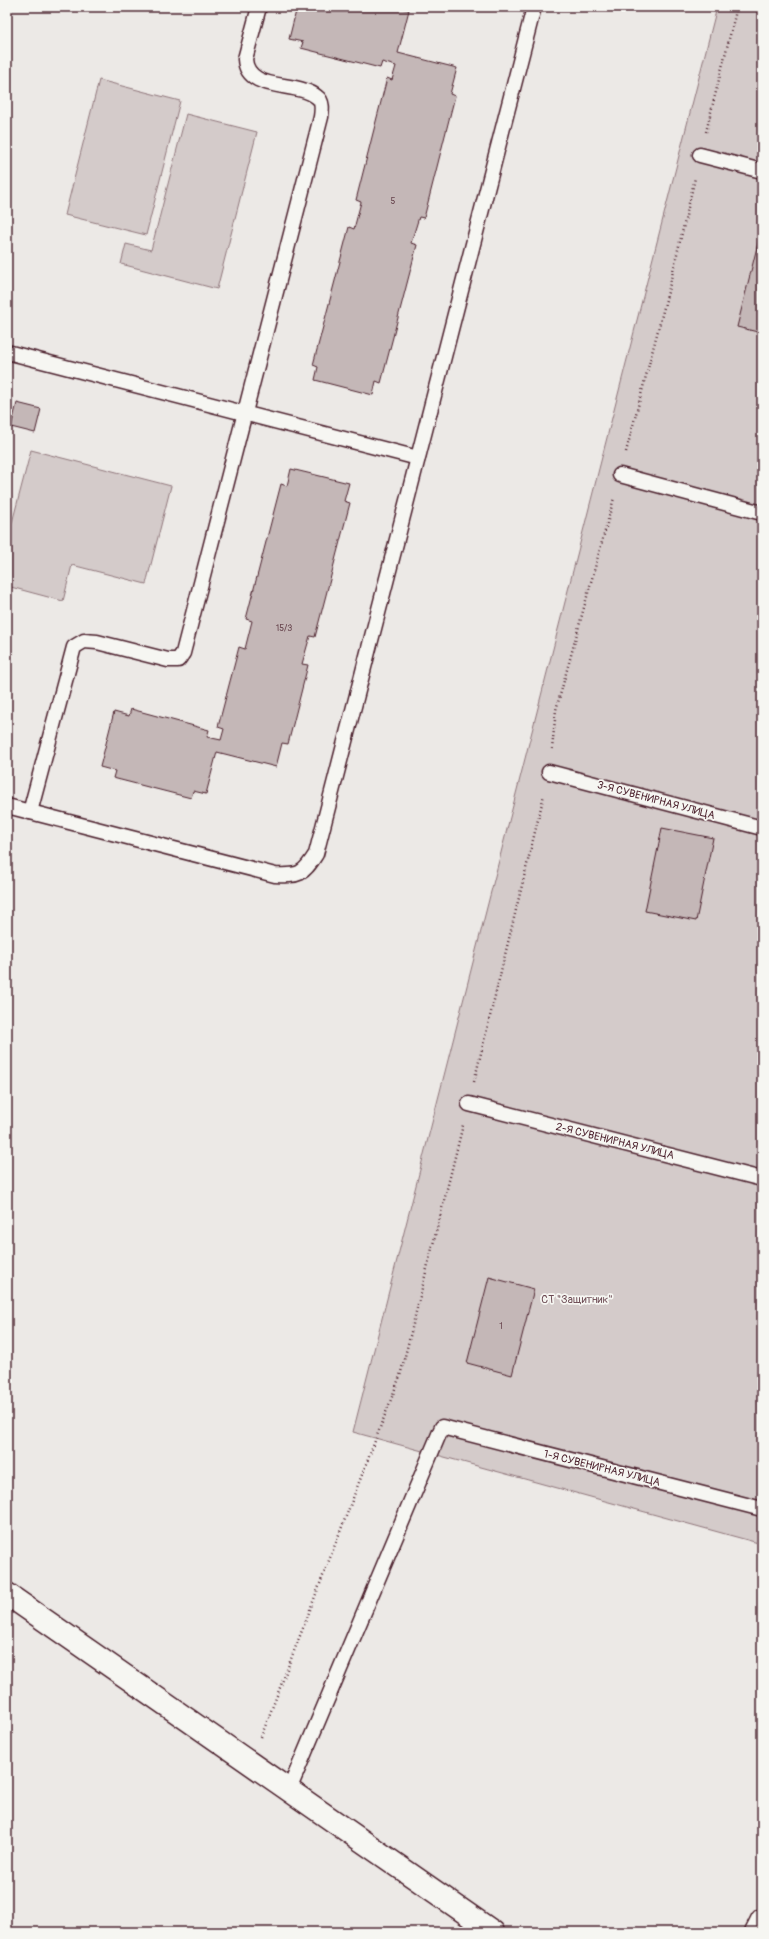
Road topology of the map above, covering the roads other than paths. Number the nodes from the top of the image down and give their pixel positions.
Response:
1 (259, 7) edge
2 (534, 7) edge
3 (700, 155) road end
4 (762, 171) edge
5 (7, 353) edge
6 (245, 414) junction
7 (418, 458) junction
8 (620, 476) road end
9 (762, 513) edge
10 (549, 772) road end
11 (7, 806) edge
12 (30, 812) junction
13 (762, 828) edge
14 (468, 1104) road end
15 (762, 1179) edge
16 (762, 1509) edge
17 (7, 1594) edge
18 (289, 1790) junction
19 (762, 1920) edge
20 (493, 1932) edge
21 (756, 1932) edge

1 - 6 lane
2 - 7 lane
3 - 4 lane
5 - 6 lane
6 - 7 lane
6 - 12 lane
7 - 12 lane
8 - 9 lane
10 - 13 lane, 3-Я СУВЕНИРНАЯ УЛИЦА
11 - 12 lane
14 - 15 lane, 2-Я СУВЕНИРНАЯ УЛИЦА
16 - 18 lane, 1-Я СУВЕНИРНАЯ УЛИЦА
17 - 18 street
18 - 20 street
19 - 21 street

